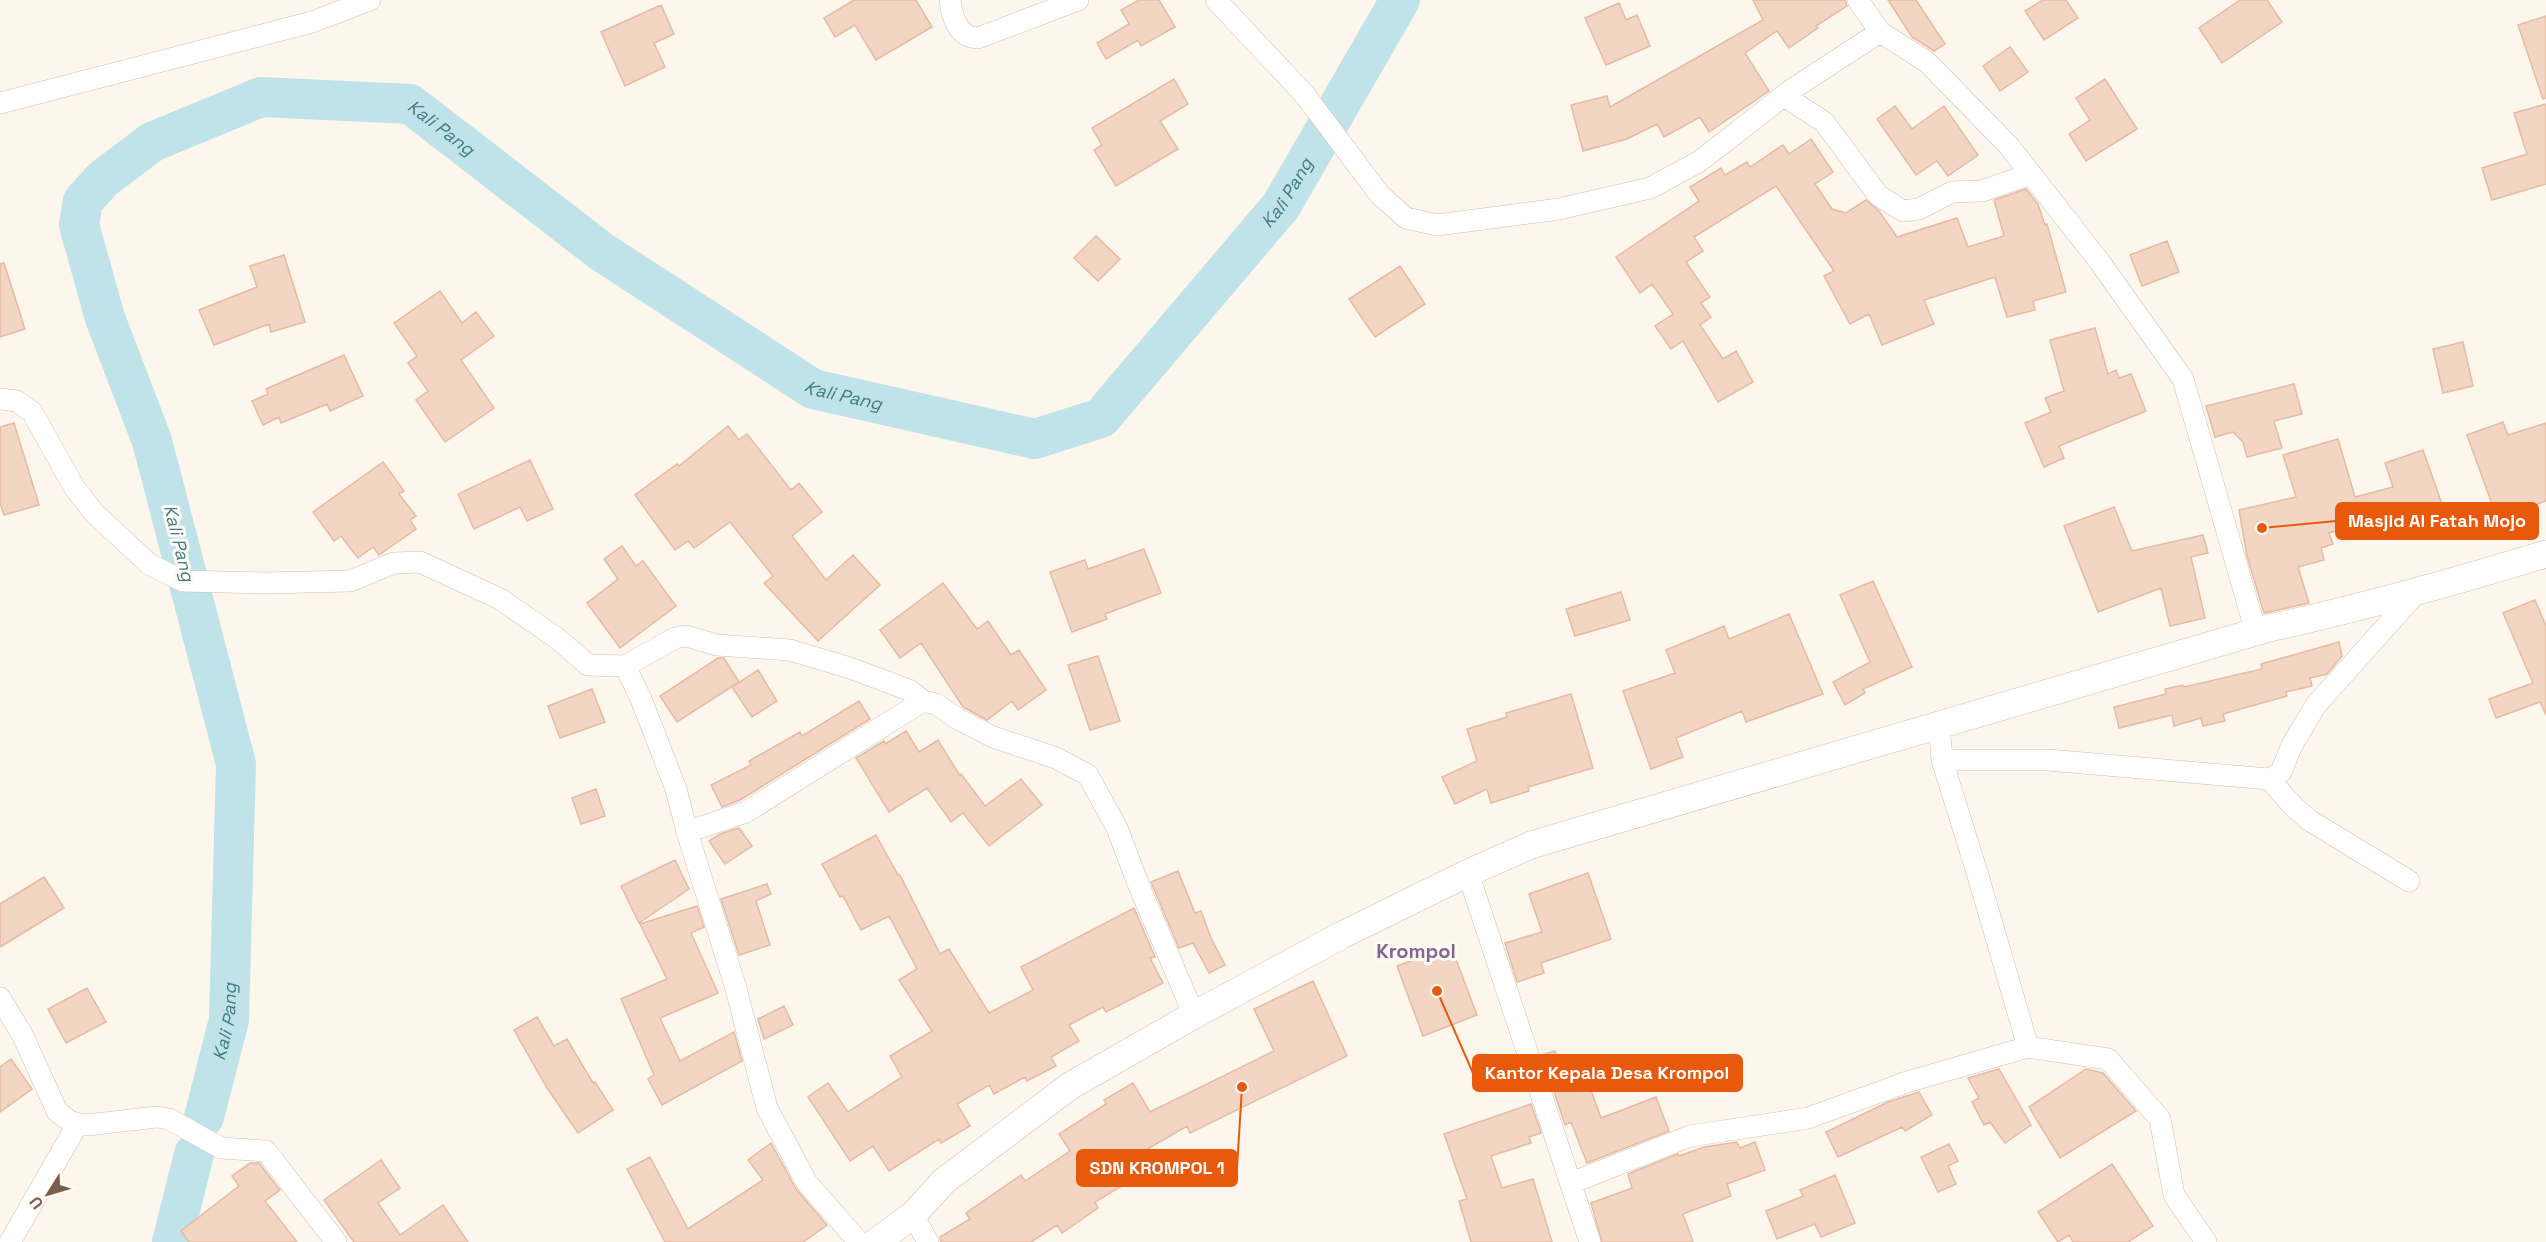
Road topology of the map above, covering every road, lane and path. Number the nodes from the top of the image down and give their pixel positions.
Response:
1 (370, 0) edge
2 (950, 0) edge
3 (1078, 0) edge
4 (1216, 0) edge
5 (1858, 0) edge
6 (1880, 32) junction
7 (1784, 96) junction
8 (0, 103) edge
9 (2031, 174) junction
10 (0, 399) edge
11 (2546, 554) edge
12 (2416, 593) junction
13 (2256, 632) junction
14 (625, 666) junction
15 (923, 701) junction
16 (1939, 724) junction
17 (1942, 760) junction
18 (2269, 780) junction
19 (687, 832) junction
20 (1468, 873) junction
21 (2409, 881) dead end
22 (0, 998) edge
23 (1194, 1015) junction
24 (2028, 1047) junction
25 (77, 1125) junction
26 (1571, 1183) junction
27 (914, 1215) junction
28 (9, 1242) edge
29 (336, 1242) edge
30 (859, 1242) edge
31 (876, 1242) edge
32 (928, 1242) edge
33 (1590, 1242) edge
34 (2206, 1242) edge

1 - 8 street
2 - 3 street
4 - 7 street
5 - 6 street
6 - 7 street
6 - 9 street
7 - 9 street
9 - 13 street
10 - 14 street
11 - 12 street
12 - 13 street
12 - 18 street
13 - 16 street
14 - 15 street
14 - 19 street
15 - 19 street
15 - 23 street
16 - 17 street
16 - 20 street
17 - 18 street
17 - 24 street
18 - 21 street
19 - 30 street
20 - 23 street
20 - 26 street
22 - 25 street
23 - 27 street
24 - 26 street
24 - 34 street
25 - 28 street
25 - 29 street
26 - 33 street
27 - 31 street
27 - 32 street

